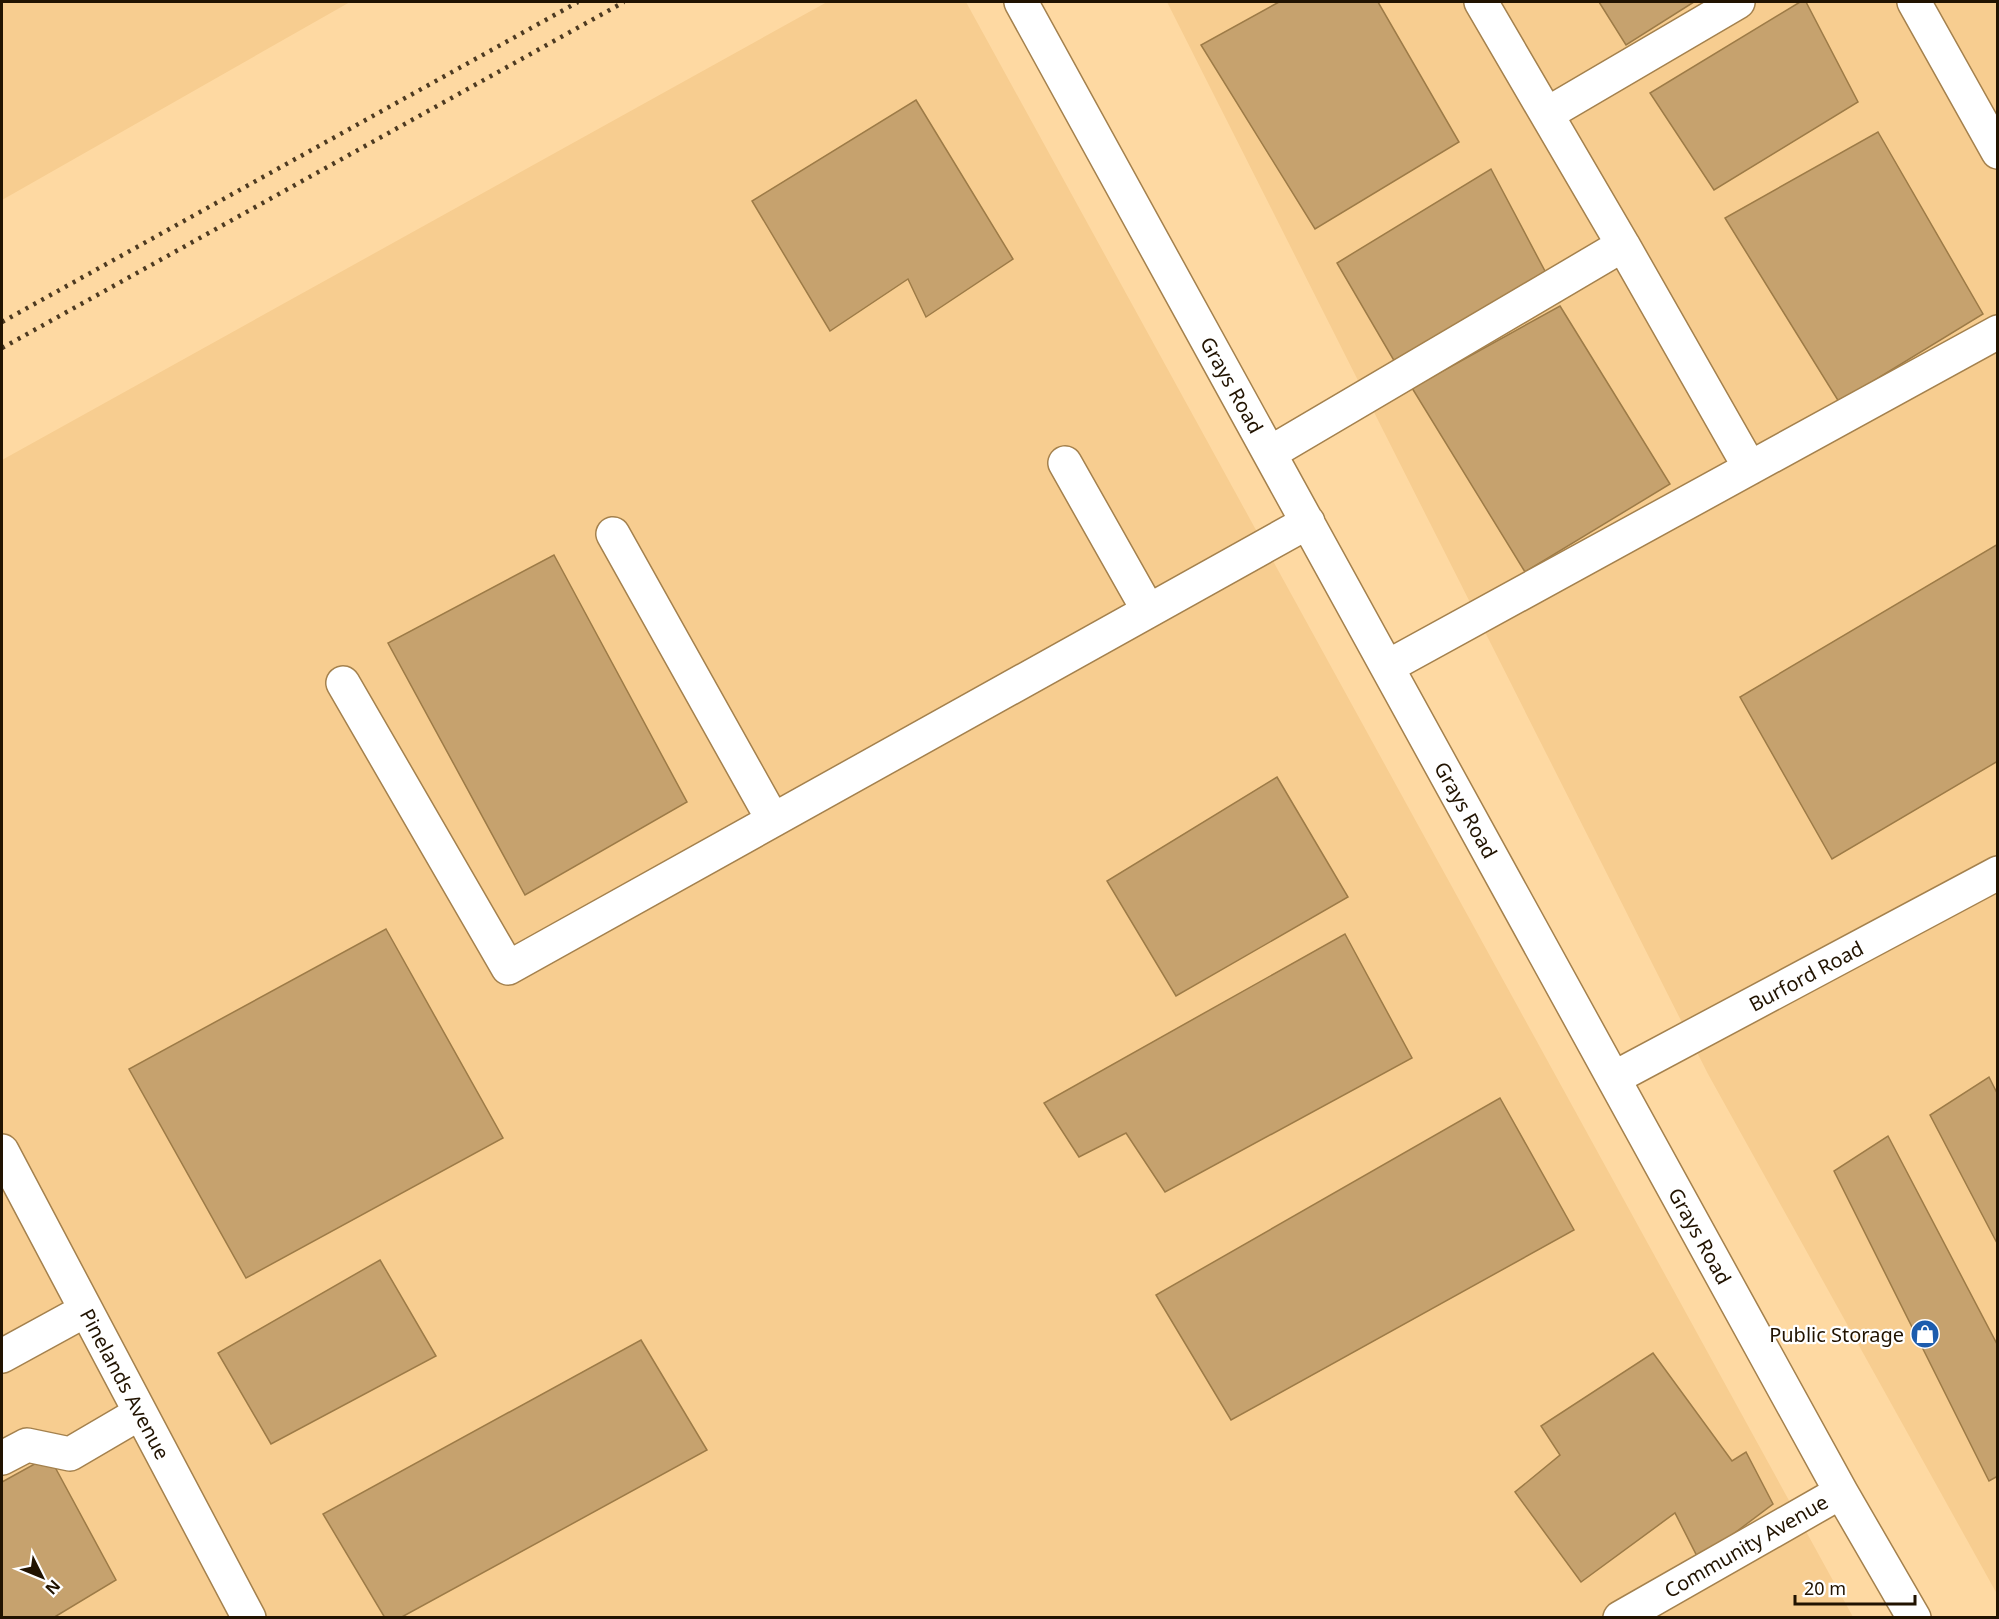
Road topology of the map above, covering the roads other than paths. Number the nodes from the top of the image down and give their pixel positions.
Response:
1 (1021, 2) edge
2 (1481, 2) edge
3 (1738, 2) edge
4 (1914, 2) edge
5 (1547, 114) junction
6 (1998, 152) edge
7 (1623, 245) junction
8 (1998, 333) edge
9 (1270, 453) junction
10 (1065, 463) dead end
11 (1750, 468) junction
12 (1308, 522) junction
13 (613, 534) dead end
14 (1148, 610) junction
15 (1387, 667) junction
16 (343, 683) dead end
17 (773, 820) junction
18 (1998, 873) edge
19 (1614, 1078) junction
20 (2, 1151) edge
21 (86, 1310) junction
22 (2, 1356) edge
23 (140, 1413) junction
24 (2, 1458) edge
25 (1841, 1492) junction
26 (249, 1617) edge
27 (1620, 1617) edge
28 (1914, 1617) edge

1 - 9 street, Grays Road
2 - 5 street
3 - 5 street
4 - 6 street
5 - 7 street
7 - 9 street
7 - 11 street
8 - 11 street
9 - 12 street, Grays Road
10 - 14 street
11 - 15 street
12 - 14 street
12 - 15 street, Grays Road
13 - 17 street
14 - 17 street
15 - 19 street, Grays Road
16 - 17 street
18 - 19 street, Burford Road
19 - 25 street, Grays Road
20 - 21 street, Pinelands Avenue
21 - 22 street
21 - 23 street, Pinelands Avenue
23 - 24 street
23 - 26 street, Pinelands Avenue
25 - 27 street, Community Avenue
25 - 28 street, Grays Road

